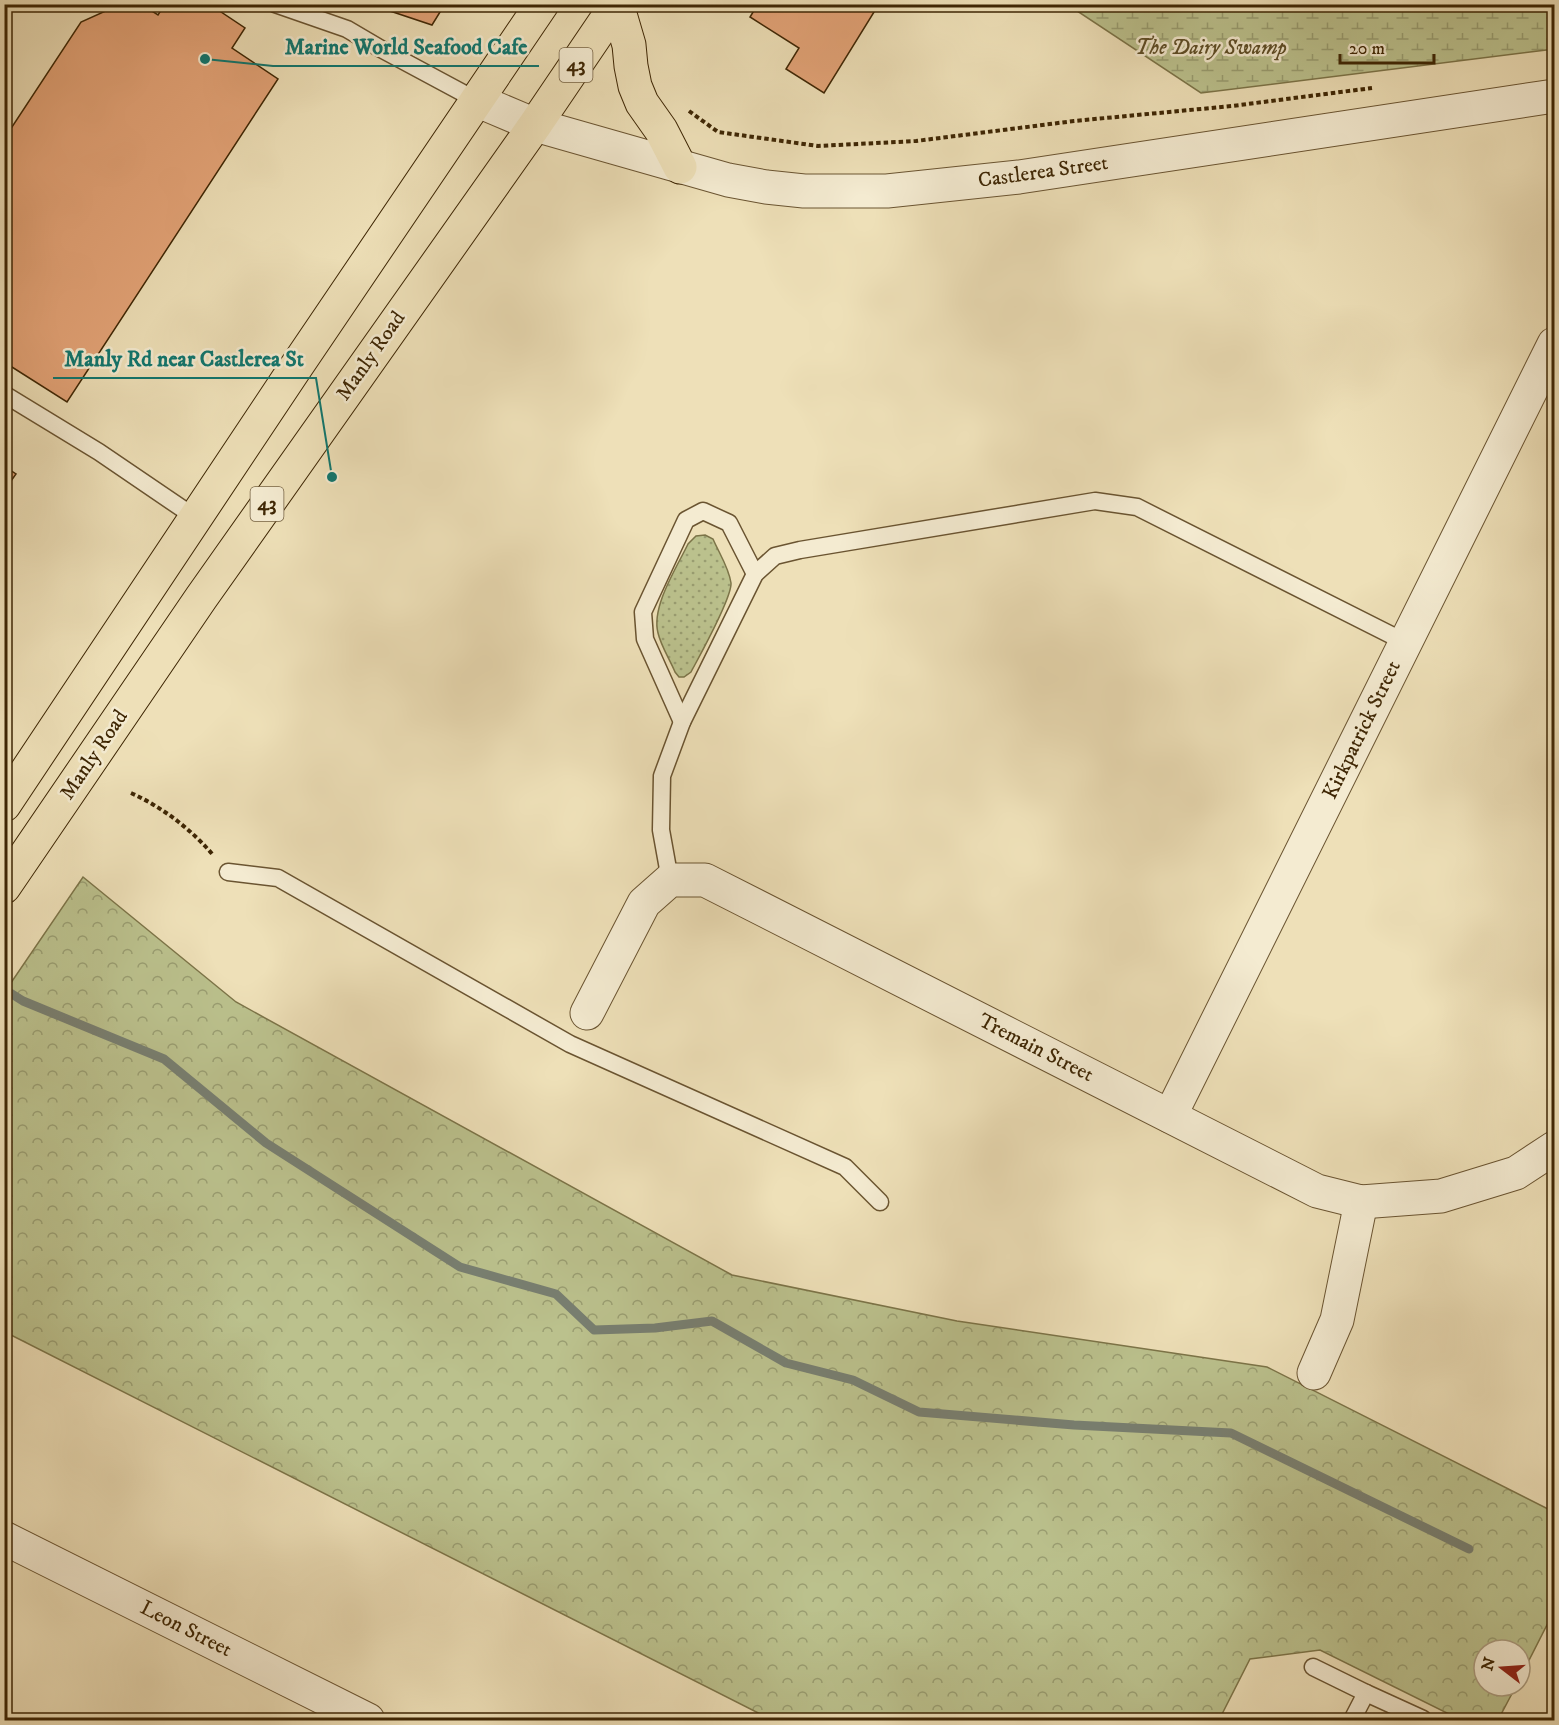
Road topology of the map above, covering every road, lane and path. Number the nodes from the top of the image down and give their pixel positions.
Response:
1 (275, 4) edge
2 (542, 4) edge
3 (617, 4) edge
4 (1382, 86) dead end
5 (1554, 96) edge
6 (476, 100) junction
7 (686, 109) dead end
8 (535, 125) junction
9 (680, 167) junction
10 (1554, 344) edge
11 (4, 394) edge
12 (196, 518) junction
13 (755, 574) junction
14 (1405, 642) junction
15 (682, 722) junction
16 (131, 793) dead end
17 (4, 805) edge
18 (228, 872) joint
19 (670, 880) junction
20 (4, 887) edge
21 (578, 1029) junction
22 (1170, 1116) junction
23 (1554, 1149) edge
24 (880, 1202) dead end
25 (1361, 1202) junction
26 (1314, 1372) dead end
27 (4, 1538) edge
28 (1313, 1667) dead end
29 (1366, 1693) junction
30 (1423, 1719) edge
31 (368, 1720) edge
32 (1352, 1720) edge

1 - 6 lane
2 - 6 main road, 43
3 - 8 main road, Manly Road / 43
3 - 9 main road
4 - 7 path
5 - 9 street, Castlerea Street
6 - 8 street, Castlerea Street
6 - 12 main road, 43
8 - 9 street, Castlerea Street
8 - 20 main road, Manly Road / 43
10 - 14 street, Kirkpatrick Street
11 - 12 lane
12 - 17 main road, 43
13 - 14 lane
13 - 15 lane
13 - 15 lane
14 - 22 street, Kirkpatrick Street
15 - 19 lane
16 - 18 path
18 - 21 lane
19 - 21 street
19 - 22 street, Tremain Street
21 - 24 lane
22 - 25 street, Tremain Street
23 - 25 street, Tremain Street
25 - 26 street
27 - 31 street, Leon Street
28 - 29 lane
29 - 30 lane
29 - 32 lane

